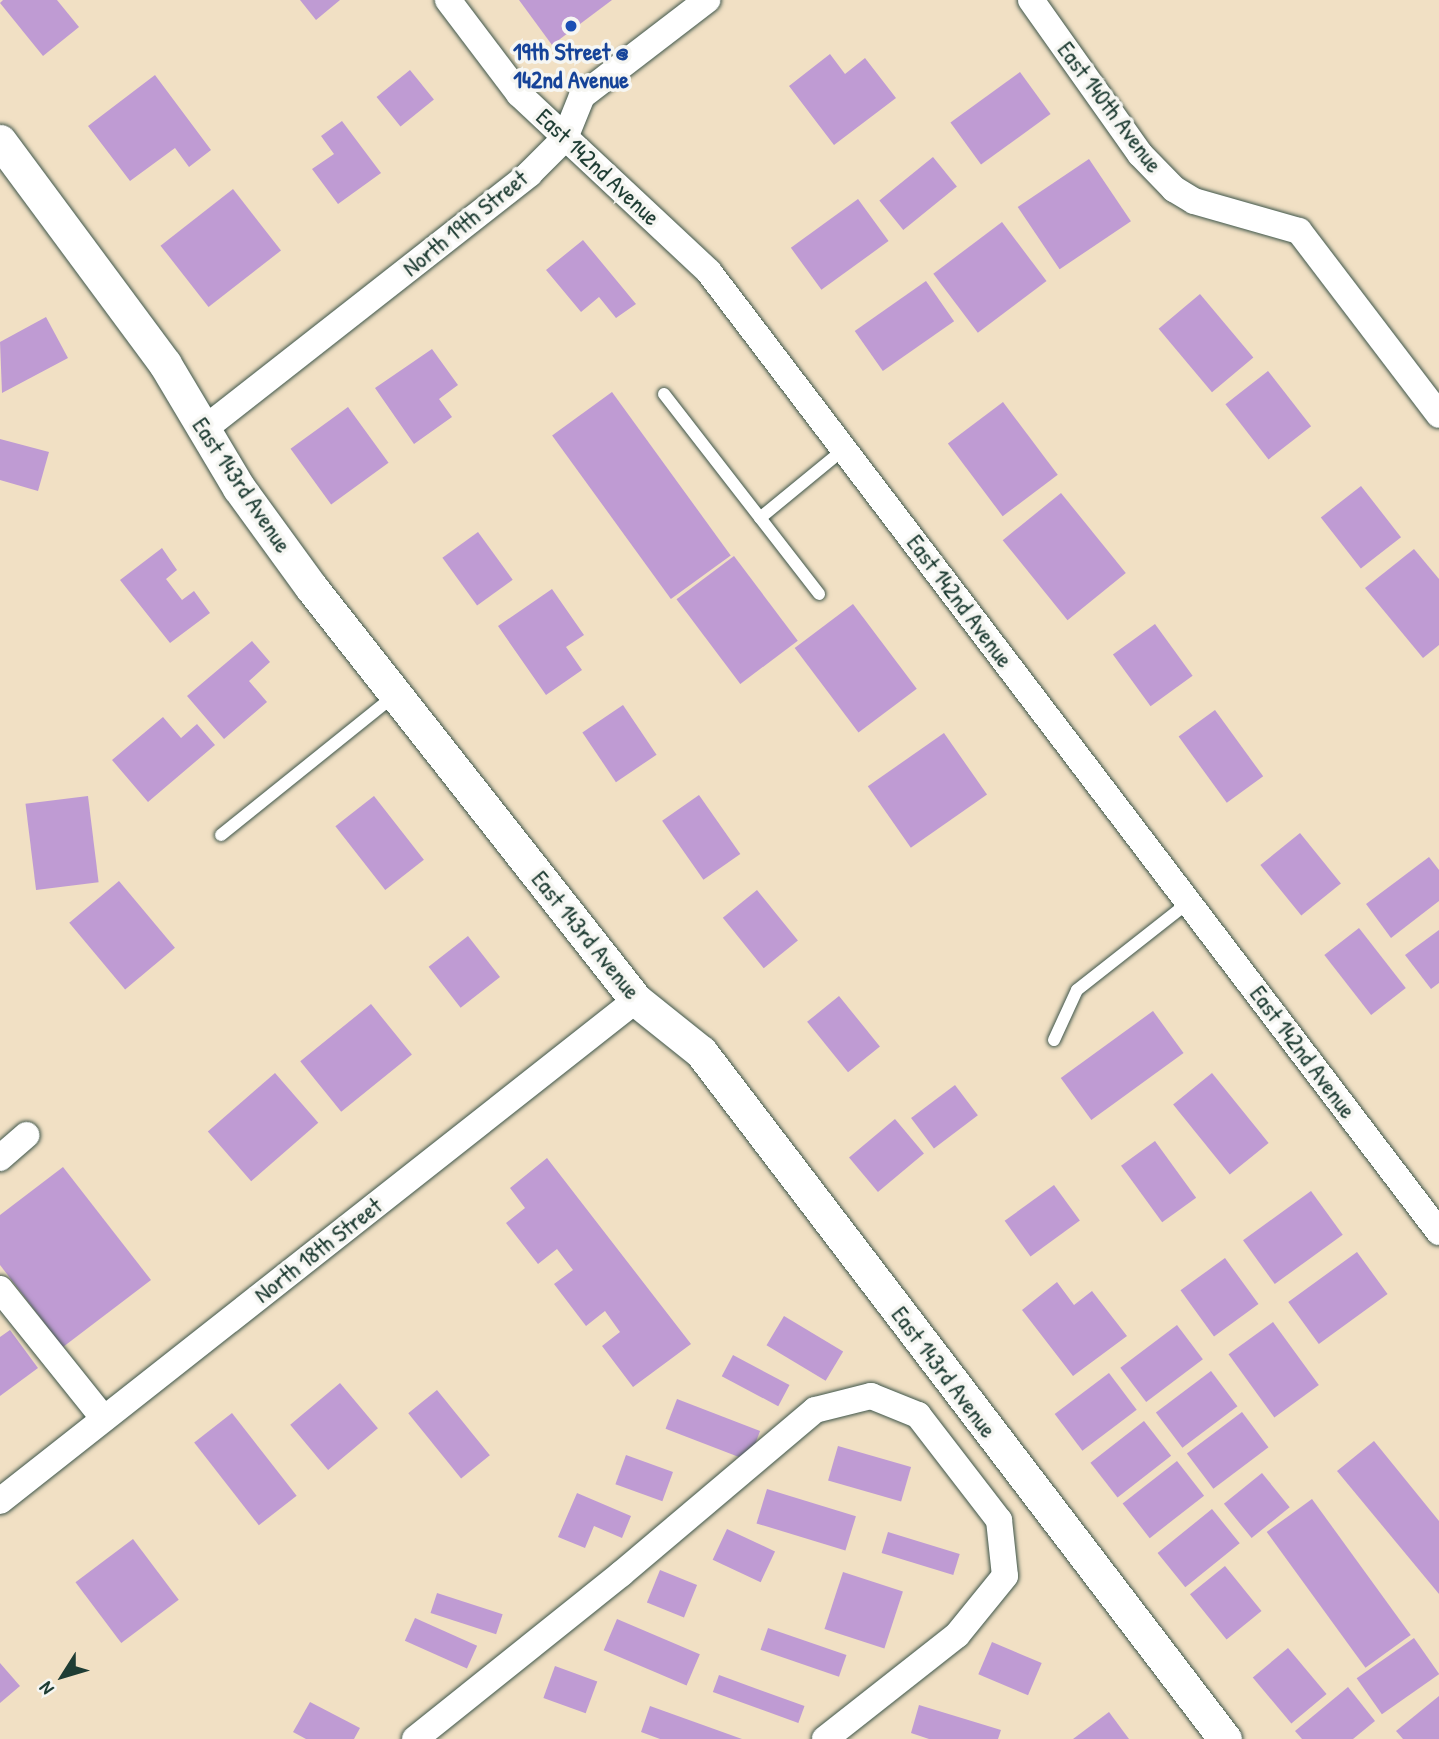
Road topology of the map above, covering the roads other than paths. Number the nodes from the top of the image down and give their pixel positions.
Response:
1 (448, 0) edge
2 (707, 0) edge
3 (1031, 0) edge
4 (565, 138) junction
5 (0, 141) edge
6 (664, 394) dead end
7 (1439, 415) edge
8 (203, 430) junction
9 (844, 449) junction
10 (760, 518) junction
11 (819, 594) dead end
12 (395, 695) junction
13 (221, 835) dead end
14 (1189, 902) junction
15 (636, 1000) junction
16 (1054, 1040) dead end
17 (26, 1135) dead end
18 (0, 1158) edge
19 (1439, 1232) edge
20 (0, 1289) edge
21 (104, 1419) junction
22 (0, 1501) edge
23 (415, 1739) edge
24 (825, 1739) edge
25 (1225, 1739) edge

1 - 4 street, East 142nd Avenue
2 - 4 street, North 19th Street
3 - 7 street, East 140th Avenue
4 - 8 street, North 19th Street
4 - 9 street, East 142nd Avenue
5 - 8 street, East 143rd Avenue
6 - 10 lane
8 - 12 street, East 143rd Avenue
9 - 10 lane
9 - 14 street, East 142nd Avenue
10 - 11 lane
12 - 13 lane
12 - 15 street, East 143rd Avenue
14 - 16 lane
14 - 19 street, East 142nd Avenue
15 - 21 street, North 18th Street
15 - 25 street, East 143rd Avenue
17 - 18 street
20 - 21 street
21 - 22 street, North 18th Street
23 - 24 street

